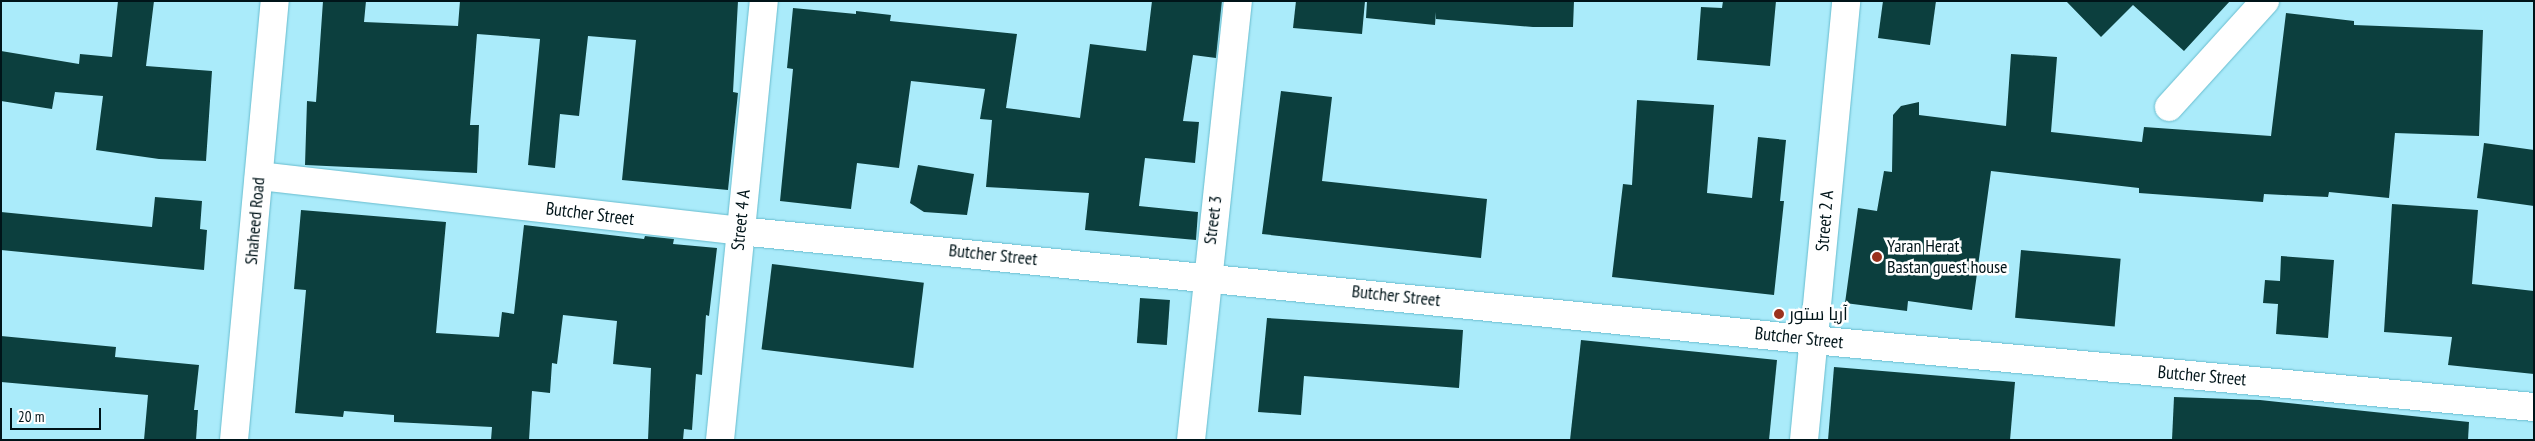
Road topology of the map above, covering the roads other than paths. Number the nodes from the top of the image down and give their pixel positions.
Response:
1 (275, 1) edge
2 (764, 1) edge
3 (1238, 1) edge
4 (1846, 1) edge
5 (2265, 1) edge
6 (2169, 107) dead end
7 (259, 176) junction
8 (740, 231) junction
9 (1206, 276) junction
10 (1813, 340) junction
11 (2534, 407) edge
12 (234, 440) edge
13 (720, 440) edge
14 (1191, 440) edge
15 (1804, 440) edge

1 - 7 street, Shaheed Road
2 - 8 street, Street 4 A
3 - 9 street, Street 3
4 - 10 street, Street 2 A
5 - 6 street
7 - 8 street, Butcher Street
7 - 12 street, Shaheed Road
8 - 9 street, Butcher Street
8 - 13 street, Street 4 A
9 - 10 street, Butcher Street
9 - 14 street, Street 3
10 - 11 street, Butcher Street
10 - 15 street, Street 2 A

